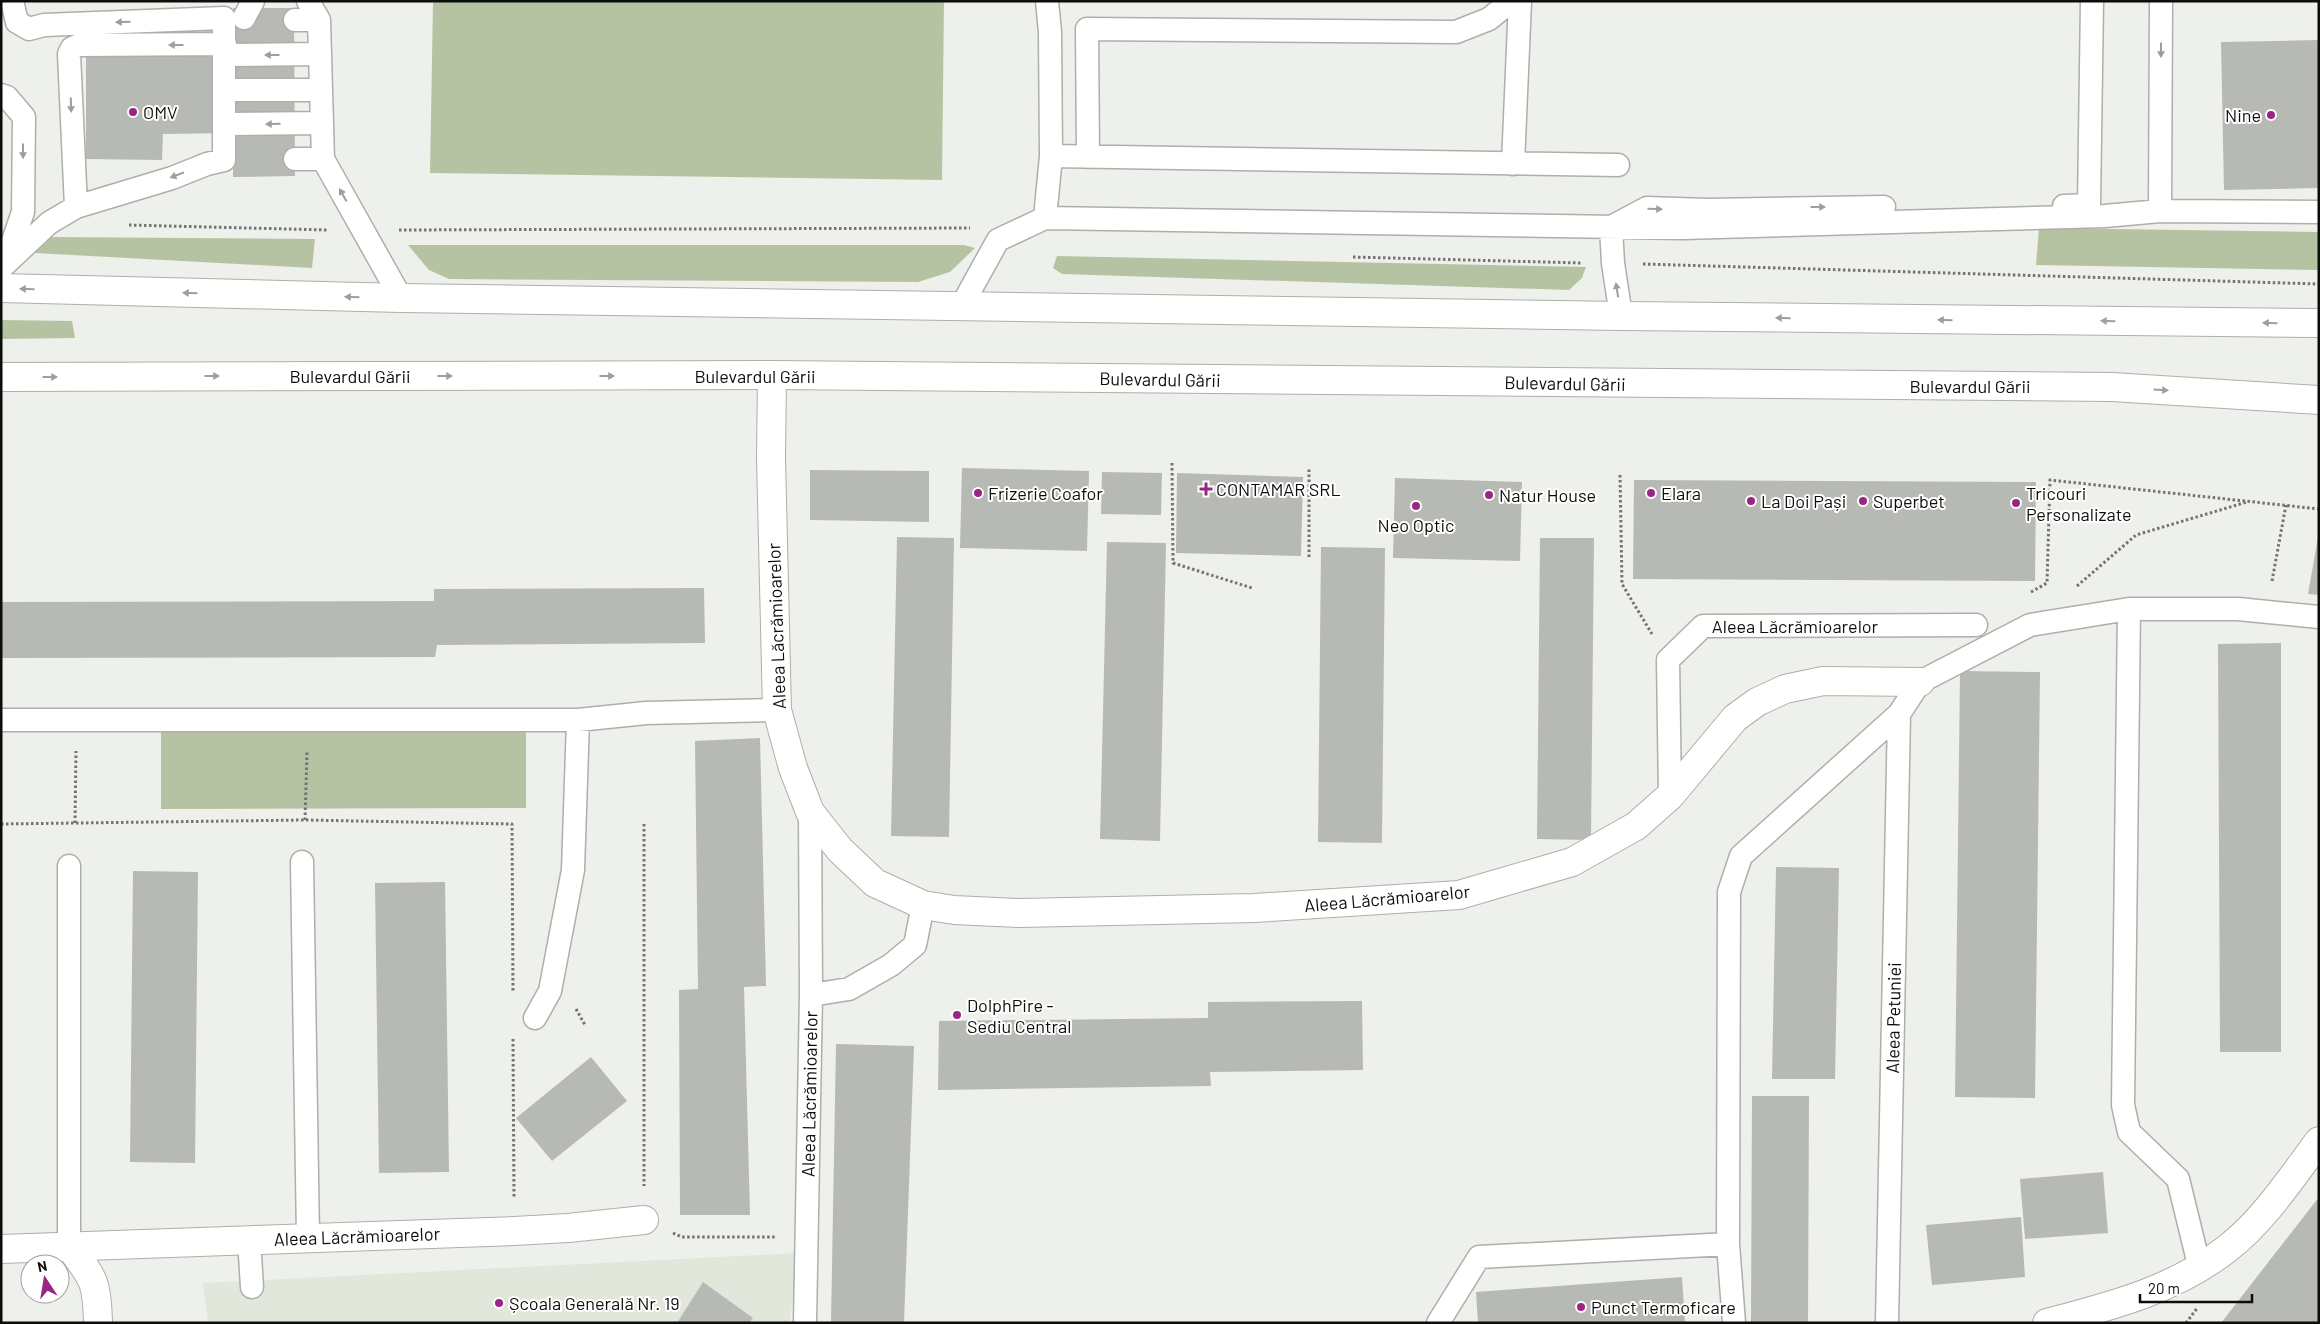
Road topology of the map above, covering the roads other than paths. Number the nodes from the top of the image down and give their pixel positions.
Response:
1 (12, 1) edge
2 (1047, 1) edge
3 (1512, 1) edge
4 (1520, 1) edge
5 (2092, 1) edge
6 (2161, 1) edge
7 (313, 11) edge
8 (240, 13) edge
9 (295, 20) dead end
10 (225, 50) junction
11 (319, 54) junction
12 (224, 90) junction
13 (320, 90) junction
14 (1, 95) edge
15 (322, 123) junction
16 (224, 124) junction
17 (1051, 156) junction
18 (1088, 157) junction
19 (295, 159) dead end
20 (323, 159) junction
21 (1513, 164) junction
22 (1618, 166) dead end
23 (76, 208) junction
24 (2160, 211) junction
25 (2319, 212) edge
26 (1045, 218) junction
27 (1611, 228) junction
28 (2, 273) edge
29 (401, 298) junction
30 (962, 305) junction
31 (1621, 316) junction
32 (2319, 323) edge
33 (772, 375) junction
34 (1, 377) edge
35 (2319, 400) edge
36 (2129, 609) junction
37 (2319, 617) edge
38 (1976, 625) dead end
39 (1920, 682) junction
40 (777, 710) junction
41 (1899, 714) junction
42 (1, 720) edge
43 (578, 720) junction
44 (1670, 796) junction
45 (810, 812) junction
46 (302, 862) dead end
47 (69, 866) dead end
48 (923, 905) junction
49 (811, 996) junction
50 (535, 1018) dead end
51 (2319, 1141) edge
52 (644, 1220) road end
53 (308, 1238) junction
54 (249, 1240) junction
55 (1728, 1244) junction
56 (68, 1246) junction
57 (1, 1250) edge
58 (2200, 1269) junction
59 (252, 1287) dead end
60 (98, 1323) edge
61 (805, 1323) edge
62 (1438, 1323) edge
63 (1734, 1323) edge
64 (1887, 1323) edge
65 (2047, 1323) edge

8 -> 1 lane
2 - 17 lane
3 - 18 lane
4 - 21 lane
27 -> 5 lane
6 -> 24 lane
7 - 9 lane
7 - 11 lane
8 - 10 lane
11 -> 10 lane
10 - 12 lane
10 -> 23 lane
11 - 13 lane
12 - 13 lane
12 - 16 lane
13 - 15 lane
14 -> 28 lane
15 -> 16 lane
15 - 20 lane
16 -> 23 lane
17 - 18 lane
17 - 26 lane
18 - 21 lane
19 - 20 lane
29 -> 20 lane
21 - 22 lane
23 - 28 lane
24 - 25 lane
24 - 27 lane
26 - 27 lane
26 - 30 lane
31 -> 27 lane
29 -> 28 main road
29 - 30 main road
30 - 31 main road
32 -> 31 main road
34 -> 33 main road, Bulevardul Gării
33 -> 35 main road, Bulevardul Gării
33 - 40 main road, Aleea Lăcrămioarelor
36 - 37 lane
36 - 39 lane
36 - 58 lane
38 - 44 lane, Aleea Lăcrămioarelor
39 - 41 lane
39 - 44 main road, Aleea Lăcrămioarelor
40 - 43 lane
40 - 45 main road, Aleea Lăcrămioarelor
41 - 55 lane
41 - 64 lane, Aleea Petuniei
42 - 43 lane
43 - 50 lane
44 - 48 main road, Aleea Lăcrămioarelor
45 - 48 main road, Aleea Lăcrămioarelor
45 - 49 lane
46 - 53 lane
47 - 56 lane
48 - 49 lane, Aleea Lăcrămioarelor
49 - 61 lane, Aleea Lăcrămioarelor
51 - 58 main road
52 - 53 main road, Aleea Lăcrămioarelor
53 - 54 main road, Aleea Lăcrămioarelor
54 - 56 main road, Aleea Lăcrămioarelor
54 - 59 lane
55 - 62 lane
55 - 63 lane
56 - 57 main road, Aleea Lăcrămioarelor
56 - 60 main road
58 - 65 main road

